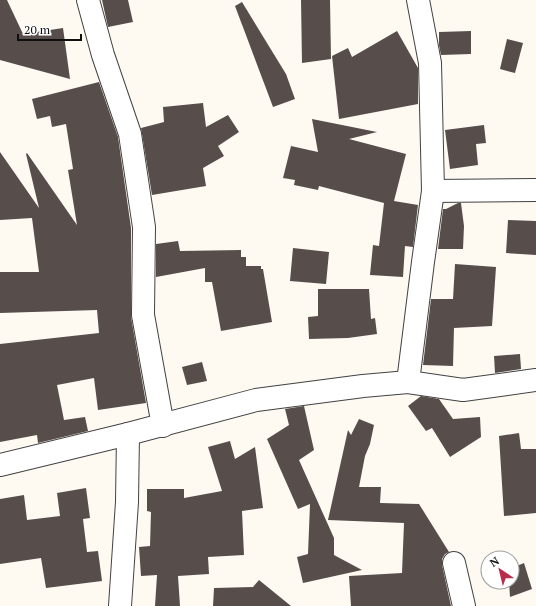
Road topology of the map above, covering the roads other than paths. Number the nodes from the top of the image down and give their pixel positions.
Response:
1 (88, 0) edge
2 (418, 0) edge
3 (536, 190) edge
4 (433, 191) junction
5 (536, 380) edge
6 (408, 382) junction
7 (163, 426) junction
8 (128, 434) junction
9 (0, 465) edge
10 (454, 563) dead end
11 (120, 606) edge
12 (464, 606) edge

1 - 7 street
2 - 4 street
3 - 4 street
4 - 6 street
5 - 6 street
6 - 7 street
7 - 8 street
8 - 9 street
8 - 11 street
10 - 12 street

